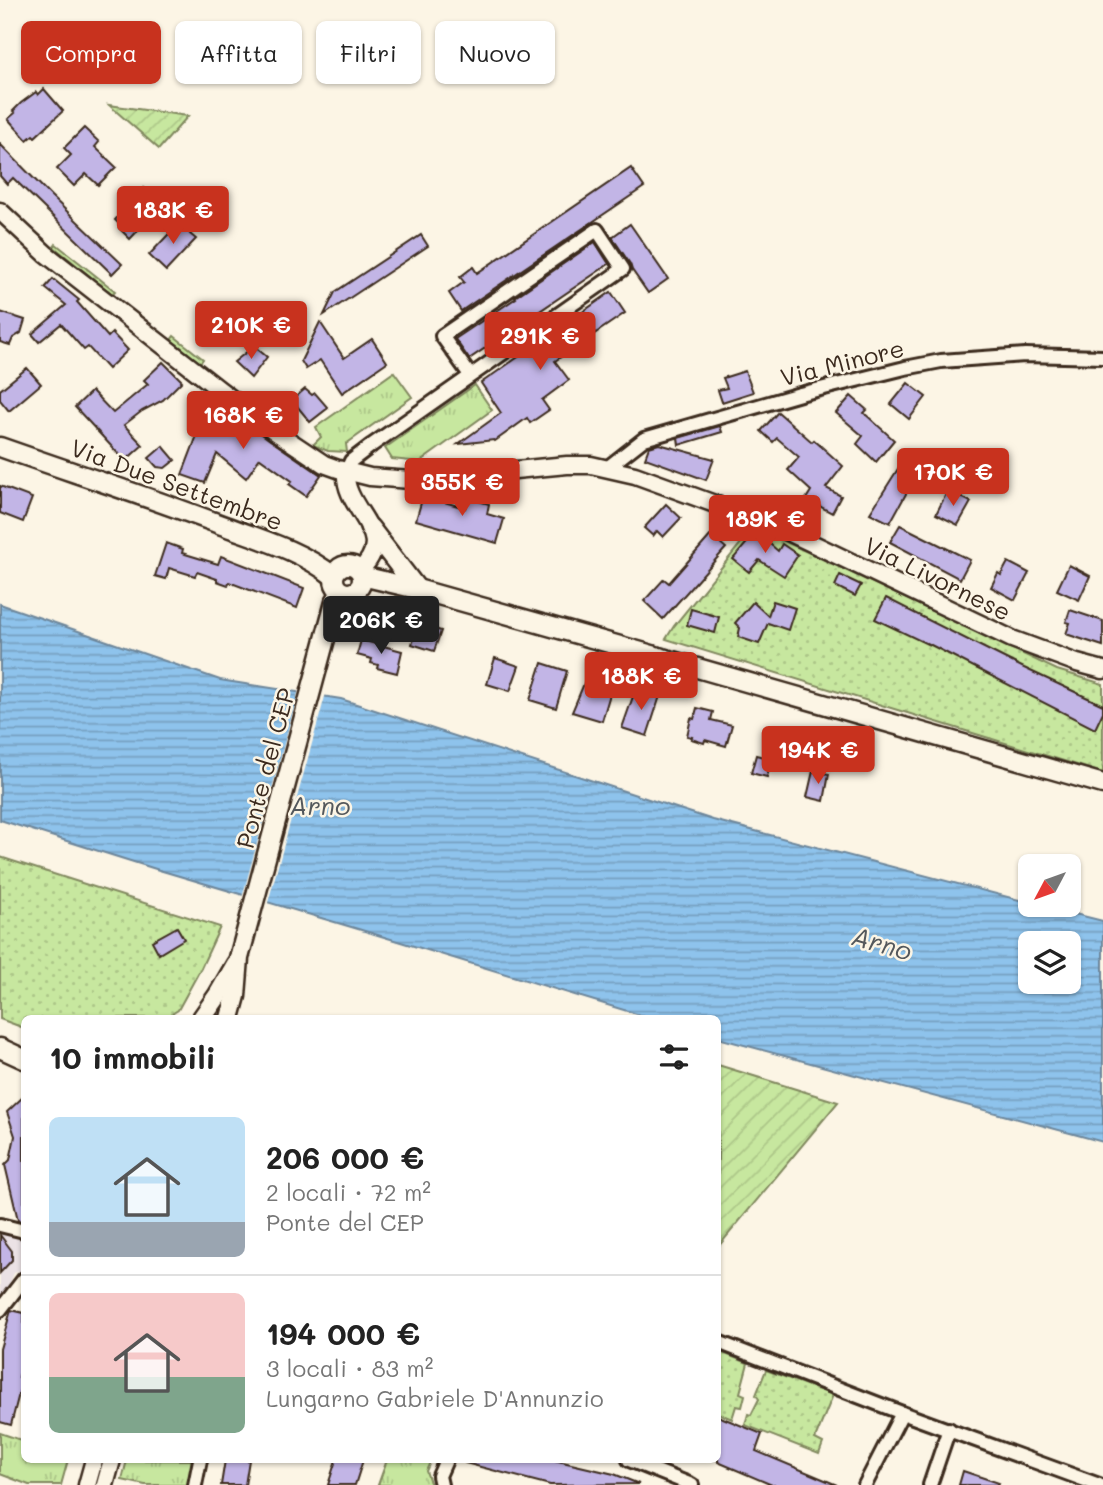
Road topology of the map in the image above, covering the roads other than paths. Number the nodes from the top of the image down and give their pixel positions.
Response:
1 (0, 211) edge
2 (1103, 357) edge
3 (470, 375) junction
4 (0, 447) edge
5 (607, 468) junction
6 (346, 472) junction
7 (370, 528) junction
8 (360, 573) junction
9 (337, 584) junction
10 (417, 589) junction
11 (1103, 670) edge
12 (1103, 784) edge
13 (239, 958) junction
14 (204, 1015) edge
15 (231, 1015) edge
16 (0, 1048) edge
17 (21, 1058) edge
18 (0, 1225) edge
19 (21, 1230) edge
20 (21, 1283) edge
21 (0, 1310) edge
22 (721, 1343) edge
23 (902, 1413) junction
24 (949, 1429) junction
25 (93, 1463) edge
26 (111, 1463) edge
27 (199, 1463) edge
28 (445, 1463) edge
29 (637, 1463) edge
30 (87, 1485) edge
31 (105, 1485) edge
32 (195, 1485) edge
33 (441, 1485) edge
34 (692, 1485) edge
35 (865, 1485) edge
36 (930, 1485) edge
37 (1099, 1485) edge

1 - 6 street, Via Livornese
2 - 5 street, Via Minore
3 - 3 street
3 - 6 street
4 - 9 main road, Via Due Settembre
5 - 6 street, Via Livornese
5 - 11 street, Via Livornese
6 - 7 street
7 - 8 street
7 - 10 main road
8 - 9 main road
8 - 10 main road
9 - 13 main road, Ponte del CEP
10 - 12 main road
13 - 14 main road, Ponte del CEP
13 - 15 main road, Ponte del CEP
16 - 17 main road
18 - 19 street
20 - 21 street
22 - 23 street
23 - 24 street
23 - 35 street
24 - 36 street
24 - 37 street
25 - 30 street
26 - 31 street
27 - 32 street
28 - 33 street
29 - 34 street

